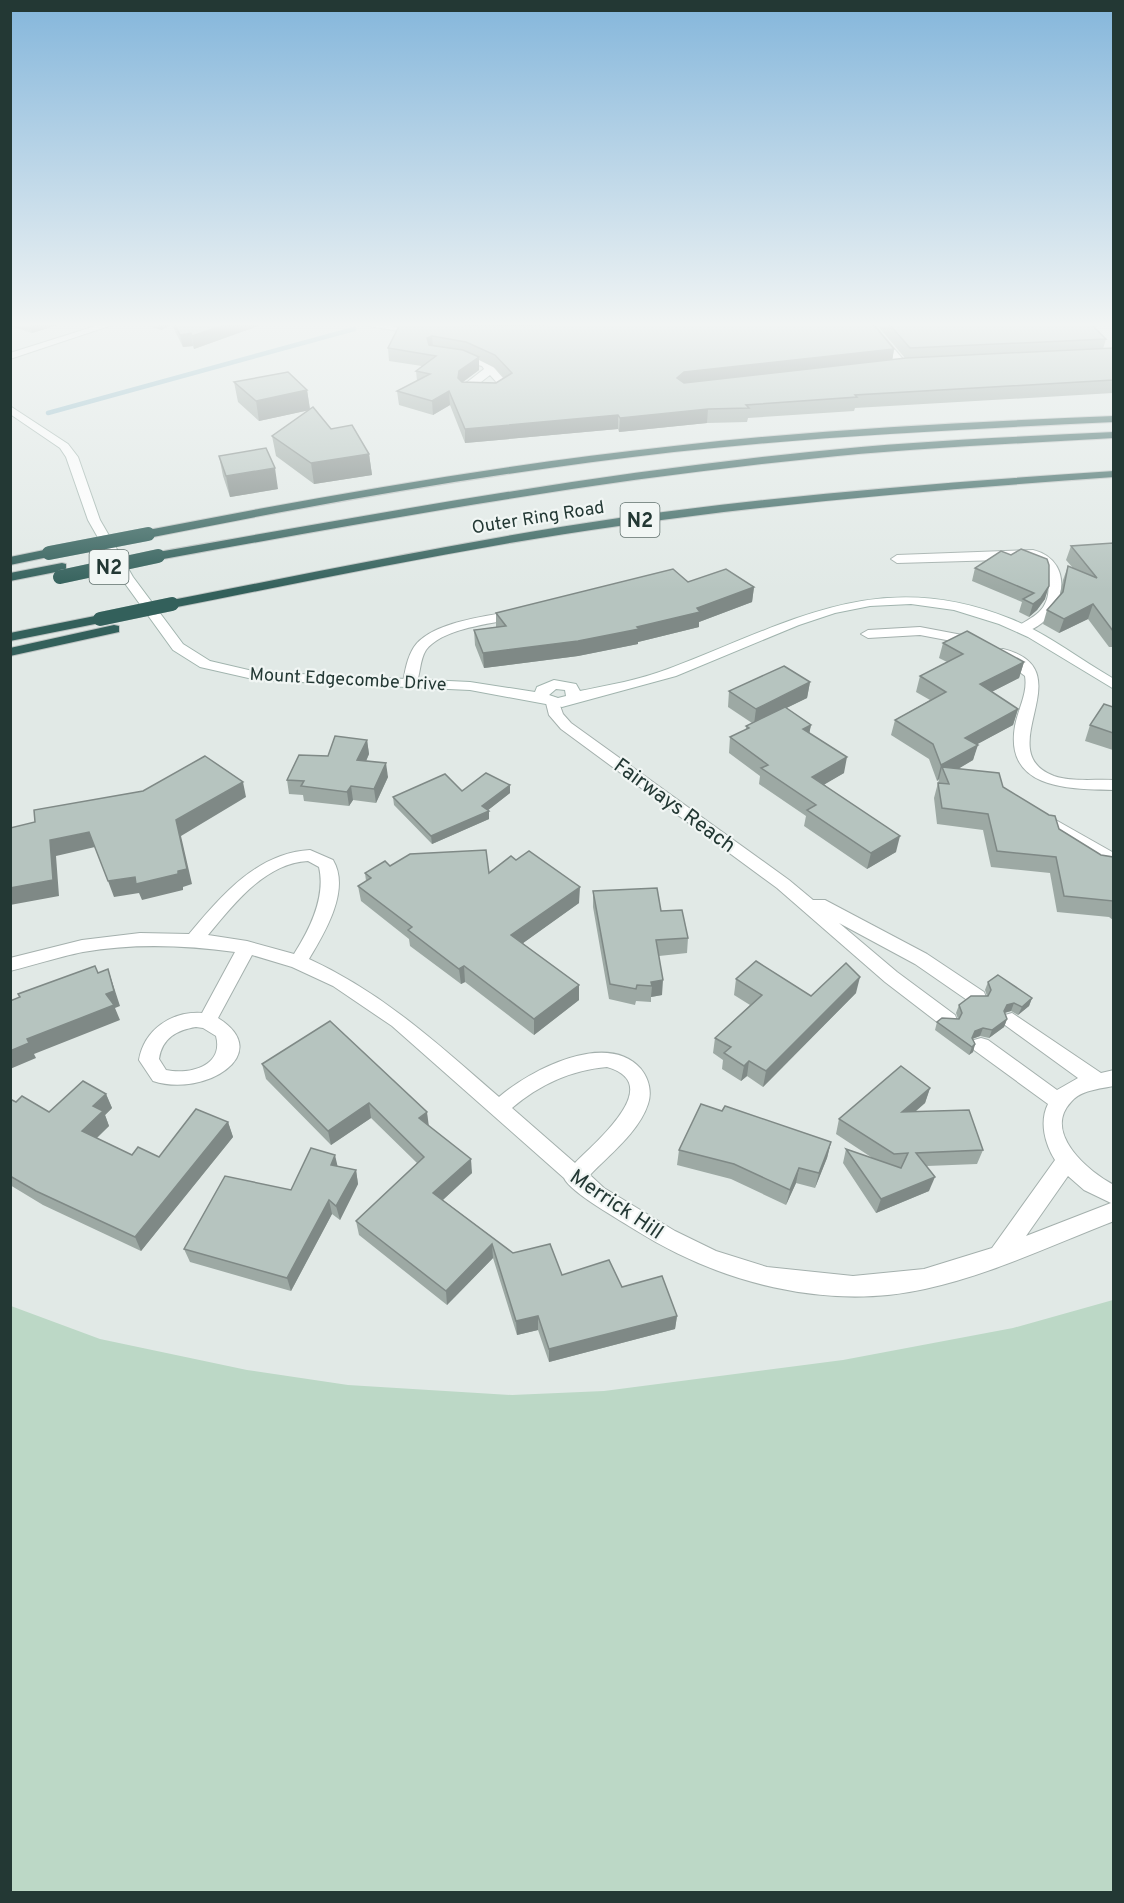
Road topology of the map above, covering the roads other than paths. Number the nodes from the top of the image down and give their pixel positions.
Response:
1 (16, 413) edge
2 (1113, 419) edge
3 (1113, 435) edge
4 (1113, 474) edge
5 (897, 559) dead end
6 (10, 561) edge
7 (61, 572) junction
8 (10, 577) edge
9 (10, 587) edge
10 (175, 609) junction
11 (529, 611) edge
12 (1022, 629) junction
13 (868, 634) dead end
14 (10, 637) edge
15 (10, 652) edge
16 (410, 682) junction
17 (1113, 685) edge
18 (558, 695) junction
19 (1113, 785) edge
20 (1030, 810) edge
21 (1113, 861) edge
22 (783, 884) junction
23 (194, 940) junction
24 (247, 947) junction
25 (298, 962) junction
26 (10, 965) edge
27 (977, 997) edge
28 (948, 1020) edge
29 (1012, 1020) dead end
30 (207, 1021) dead end
31 (981, 1045) dead end
32 (1104, 1078) edge
33 (1058, 1101) junction
34 (500, 1107) junction
35 (1067, 1160) junction
36 (574, 1178) junction
37 (1113, 1195) edge
38 (1113, 1211) edge
39 (999, 1256) junction

1 - 16 street, Mount Edgecombe Drive
2 - 6 highway, bridge
3 - 7 highway, Outer Ring Road / N2, bridge
4 - 10 highway, Outer Ring Road / N2
5 - 12 street
7 - 8 highway
7 - 9 highway, N2
10 - 14 highway, N2, bridge
10 - 15 highway
11 - 16 street
12 - 17 street, Mount Edgecombe Drive
12 - 18 street, Mount Edgecombe Drive
13 - 19 street
16 - 18 street, Mount Edgecombe Drive
18 - 22 street, Fairways Reach
20 - 21 street
22 - 27 street, Fairways Reach
22 - 28 street, Fairways Reach
23 - 24 street, Merrick Hill
23 - 25 street
23 - 26 street, Merrick Hill
24 - 25 street, Merrick Hill
24 - 30 street
25 - 34 street, Merrick Hill
29 - 32 street
31 - 33 street
32 - 33 street
33 - 35 street
34 - 36 street, Merrick Hill
34 - 36 street
35 - 37 street
35 - 39 street
36 - 39 street, Merrick Hill
38 - 39 street, Merrick Hill

